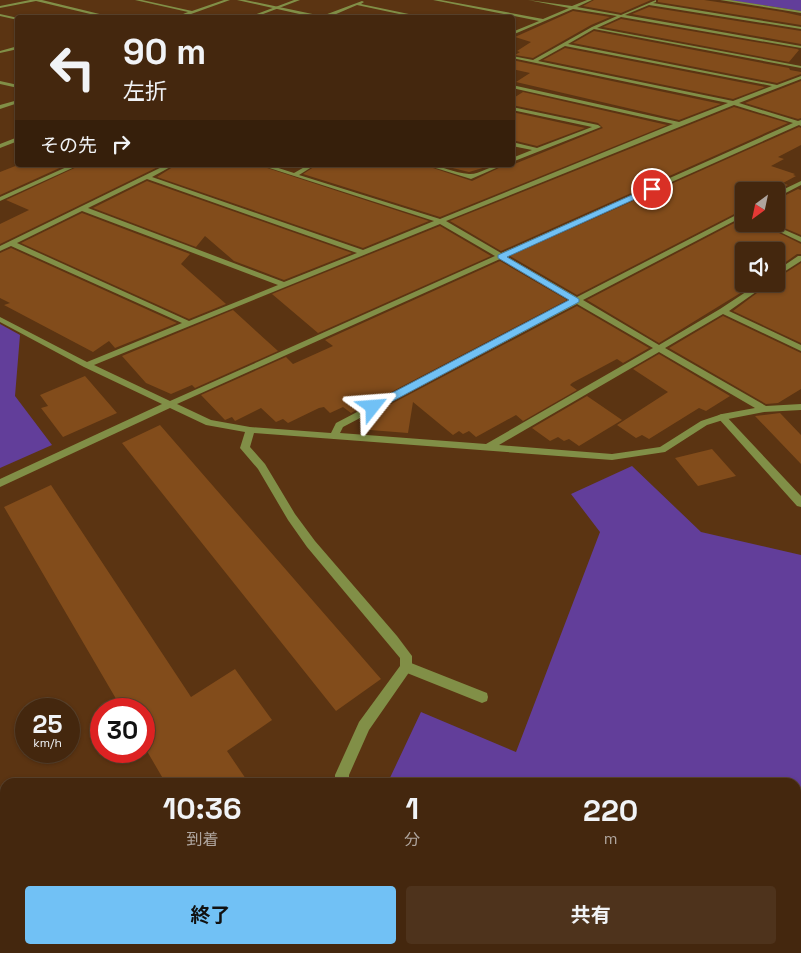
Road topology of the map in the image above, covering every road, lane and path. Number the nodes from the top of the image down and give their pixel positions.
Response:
1 (37, 0) edge
2 (137, 0) edge
3 (228, 0) edge
4 (239, 0) edge
5 (298, 0) edge
6 (367, 0) edge
7 (435, 0) edge
8 (530, 0) edge
9 (590, 0) edge
10 (659, 0) edge
11 (722, 0) edge
12 (357, 4) junction
13 (649, 4) junction
14 (572, 7) junction
15 (0, 8) edge
16 (276, 8) junction
17 (191, 12) junction
18 (801, 12) edge
19 (0, 15) edge
20 (104, 15) edge
21 (184, 15) edge
22 (256, 15) edge
23 (313, 15) edge
24 (329, 15) edge
25 (411, 15) edge
26 (622, 16) junction
27 (15, 19) edge
28 (543, 20) junction
29 (593, 28) junction
30 (801, 28) edge
31 (515, 33) edge
32 (563, 44) junction
33 (8, 45) dead end
34 (15, 47) edge
35 (801, 47) edge
36 (15, 48) edge
37 (0, 52) edge
38 (515, 58) edge
39 (534, 61) junction
40 (801, 66) edge
41 (801, 77) edge
42 (0, 82) edge
43 (15, 86) edge
44 (777, 86) junction
45 (516, 87) edge
46 (15, 102) edge
47 (734, 103) junction
48 (0, 107) edge
49 (515, 109) edge
50 (800, 123) edge
51 (680, 124) junction
52 (15, 140) edge
53 (515, 145) edge
54 (0, 146) edge
55 (537, 150) junction
56 (515, 159) edge
57 (72, 167) edge
58 (167, 167) edge
59 (269, 167) edge
60 (308, 167) edge
61 (436, 167) edge
62 (495, 167) edge
63 (294, 175) junction
64 (147, 177) junction
65 (801, 183) edge
66 (790, 188) junction
67 (785, 191) edge
68 (801, 192) edge
69 (0, 199) edge
70 (83, 209) junction
71 (735, 217) edge
72 (442, 222) junction
73 (784, 232) edge
74 (801, 240) edge
75 (10, 243) junction
76 (0, 249) edge
77 (362, 252) junction
78 (501, 256) junction
79 (801, 258) edge
80 (785, 269) edge
81 (283, 284) junction
82 (752, 292) edge
83 (576, 300) junction
84 (723, 311) junction
85 (0, 319) edge
86 (188, 323) junction
87 (801, 348) edge
88 (658, 349) junction
89 (87, 365) junction
90 (169, 405) junction
91 (801, 407) edge
92 (764, 409) junction
93 (722, 417) junction
94 (250, 430) junction
95 (334, 436) junction
96 (489, 448) junction
97 (0, 483) edge
98 (801, 503) edge
99 (406, 667) junction
100 (482, 697) dead end
101 (342, 778) edge

1 - 15 street
1 - 20 street
2 - 17 street
3 - 17 street
4 - 16 street
5 - 16 street
6 - 12 street
7 - 28 street
8 - 14 street
9 - 14 street
10 - 13 street
11 - 18 street
12 - 24 street
12 - 25 street
13 - 26 street
13 - 30 street
14 - 26 street
14 - 28 street
16 - 22 street
16 - 23 street
17 - 21 street
19 - 27 street
26 - 29 street
26 - 35 street
28 - 31 street
29 - 32 street
29 - 40 street
32 - 39 street
32 - 44 street
33 - 34 street
36 - 37 street
38 - 39 street
39 - 47 street
41 - 44 street
42 - 43 street
44 - 47 street
45 - 51 street
46 - 48 street
47 - 50 street
47 - 51 street
49 - 55 street
50 - 78 street
51 - 72 street
52 - 54 street
53 - 55 street
55 - 56 street
57 - 69 street
58 - 64 street
59 - 63 street
60 - 63 street
61 - 62 street
63 - 72 street
64 - 70 street
64 - 77 street
65 - 66 street
66 - 67 street
66 - 68 street
70 - 75 street
70 - 81 street
71 - 83 street
72 - 77 street
72 - 78 street
73 - 74 street
75 - 76 street
75 - 86 street
77 - 81 street
78 - 83 street
78 - 90 street
79 - 80 street
81 - 86 street
82 - 84 street
83 - 88 street
83 - 95 street
84 - 87 street
84 - 88 street
85 - 89 street
86 - 89 street
88 - 92 street
88 - 96 street
89 - 90 street
90 - 94 street
90 - 97 street
91 - 92 street
92 - 93 street
93 - 96 street
93 - 98 street
94 - 95 street
94 - 99 street
95 - 96 street
99 - 100 street
99 - 101 street

